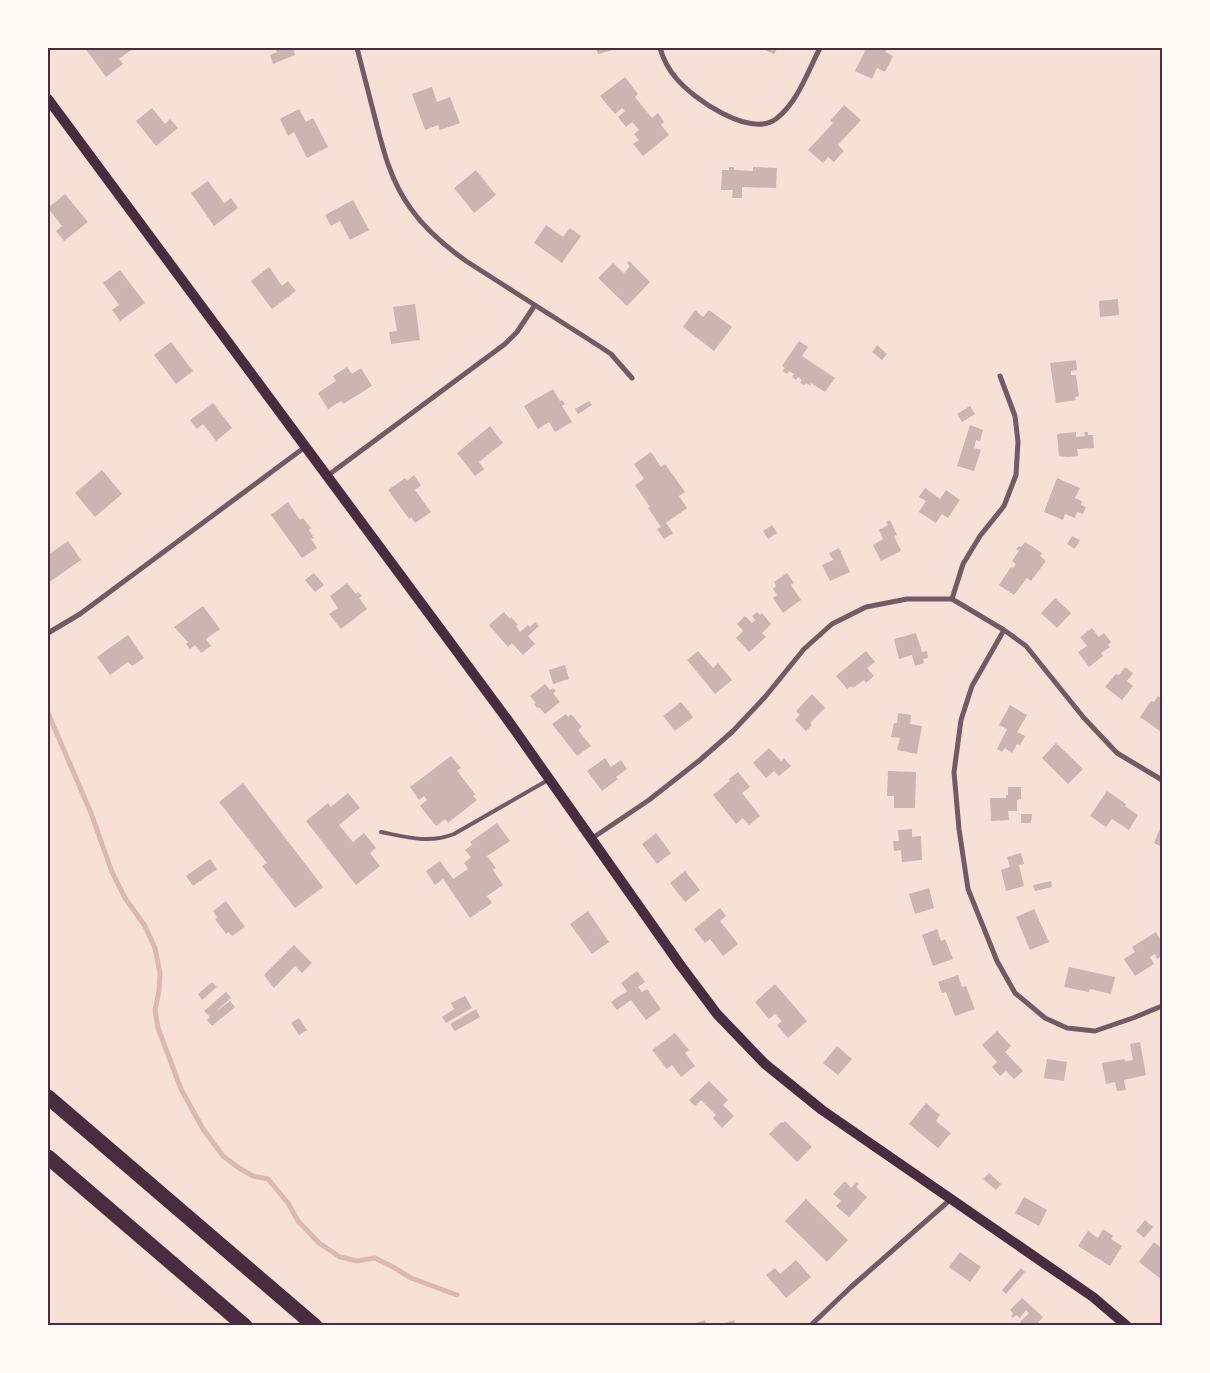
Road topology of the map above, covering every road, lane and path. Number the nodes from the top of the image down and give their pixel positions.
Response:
1 (357, 48) edge
2 (660, 48) edge
3 (820, 48) edge
4 (48, 98) edge
5 (535, 305) junction
6 (1000, 376) dead end
7 (632, 378) dead end
8 (305, 447) junction
9 (326, 476) junction
10 (952, 599) junction
11 (1004, 630) junction
12 (48, 633) edge
13 (550, 779) junction
14 (1162, 780) edge
15 (381, 832) dead end
16 (591, 839) junction
17 (1162, 1006) edge
18 (48, 1097) edge
19 (48, 1157) edge
20 (951, 1199) junction
21 (245, 1326) edge
22 (315, 1326) edge
23 (810, 1326) edge
24 (1127, 1326) edge

1 - 5 street
2 - 3 street
4 - 8 main road
5 - 7 street
5 - 9 street
6 - 10 street
8 - 9 main road
8 - 12 street
9 - 13 main road
10 - 11 street
10 - 16 street
11 - 14 street
11 - 17 street
13 - 15 lane
13 - 16 main road
16 - 20 main road
18 - 22 highway
19 - 21 highway
20 - 23 street
20 - 24 main road

